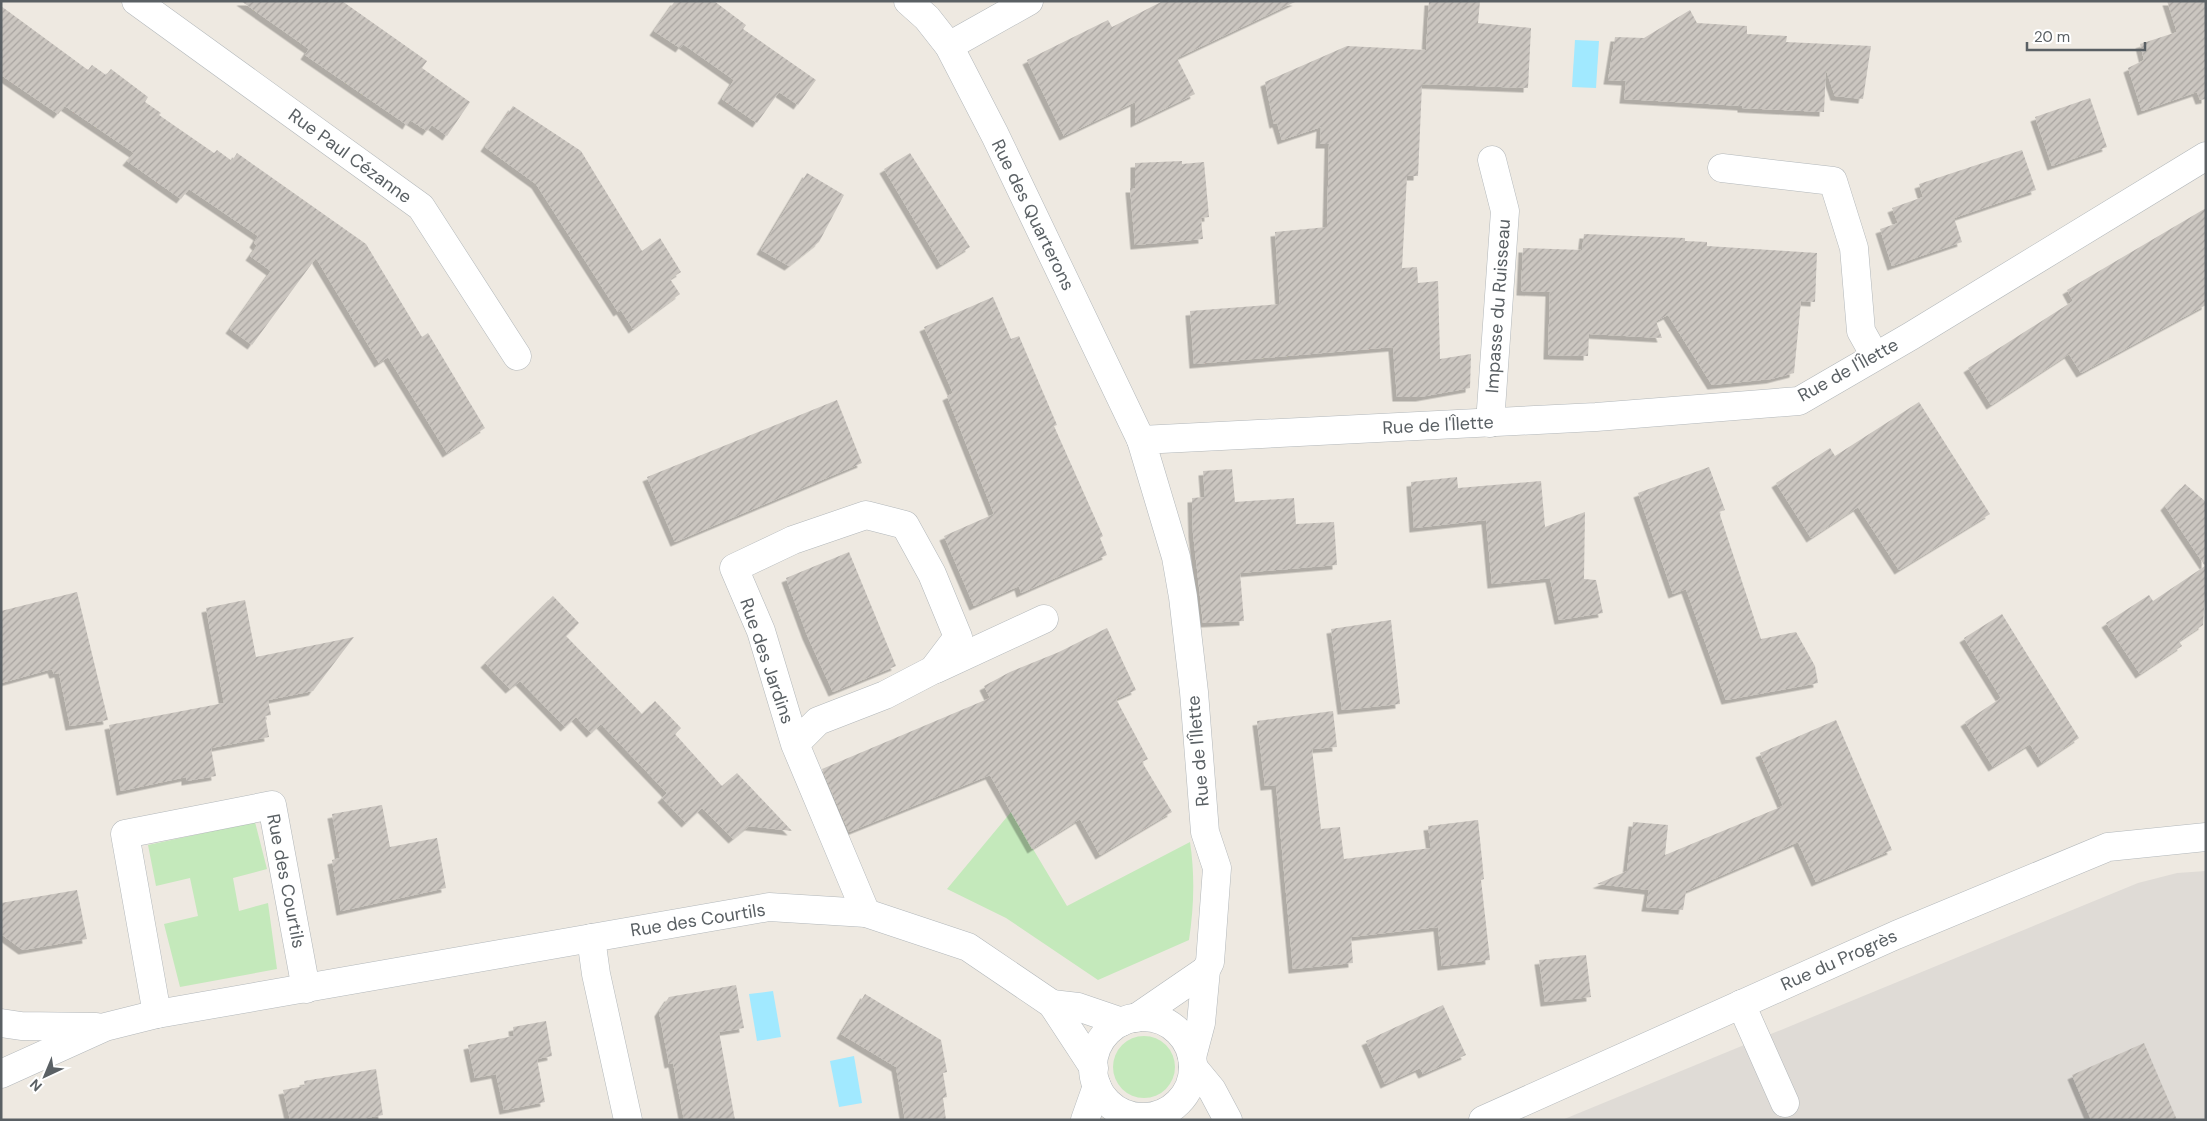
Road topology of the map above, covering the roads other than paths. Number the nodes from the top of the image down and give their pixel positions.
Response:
1 (136, 1) edge
2 (908, 1) edge
3 (1029, 1) edge
4 (163, 9) edge
5 (949, 46) junction
6 (2206, 156) edge
7 (1492, 160) dead end
8 (1722, 168) dead end
9 (518, 356) dead end
10 (1875, 356) junction
11 (1490, 422) junction
12 (1141, 440) junction
13 (1044, 619) dead end
14 (933, 670) junction
15 (795, 744) junction
16 (2206, 837) edge
17 (866, 913) junction
18 (591, 938) junction
19 (1206, 970) junction
20 (306, 989) junction
21 (1052, 1004) junction
22 (1741, 1004) junction
23 (157, 1014) junction
24 (1129, 1020) junction
25 (1, 1023) edge
26 (105, 1027) junction
27 (1192, 1062) junction
28 (1, 1074) edge
29 (1095, 1077) junction
30 (1785, 1103) dead end
31 (1143, 1118) edge
32 (628, 1120) edge
33 (1085, 1120) edge
34 (1228, 1120) edge
35 (1483, 1120) edge

1 - 4 street, Rue Paul Cézanne
2 - 5 street, Rue des Quarterons
3 - 5 street
4 - 9 street, Rue Paul Cézanne
5 - 12 street, Rue des Quarterons
6 - 10 street, Rue de l'Îlette
7 - 11 street, Impasse du Ruisseau
8 - 10 street
10 - 11 street, Rue de l'Îlette
11 - 12 street, Rue de l'Îlette
12 - 19 street, Rue de l'Îlette
13 - 14 street, Rue des Jardins
14 - 15 street, Rue des Jardins
14 - 15 street, Rue des Jardins
15 - 17 street, Rue des Jardins
16 - 22 street, Rue du Progrès
17 - 18 street, Rue des Courtils
17 - 21 street, Rue des Courtils
18 - 20 street, Rue des Courtils
18 - 32 street
19 - 24 street
19 - 27 street, Rue de l'Îlette
20 - 23 street, Rue des Courtils
20 - 23 street, Rue des Courtils
21 - 24 street, Rue des Courtils
21 - 29 street, Rue des Courtils
22 - 30 street
22 - 35 street, Rue du Progrès
23 - 26 street, Rue des Courtils
24 - 27 street
24 - 29 street
25 - 26 street, Rue des Courtils
26 - 28 street, Rue des Courtils
27 - 31 street
27 - 34 street
29 - 31 street
29 - 33 street

